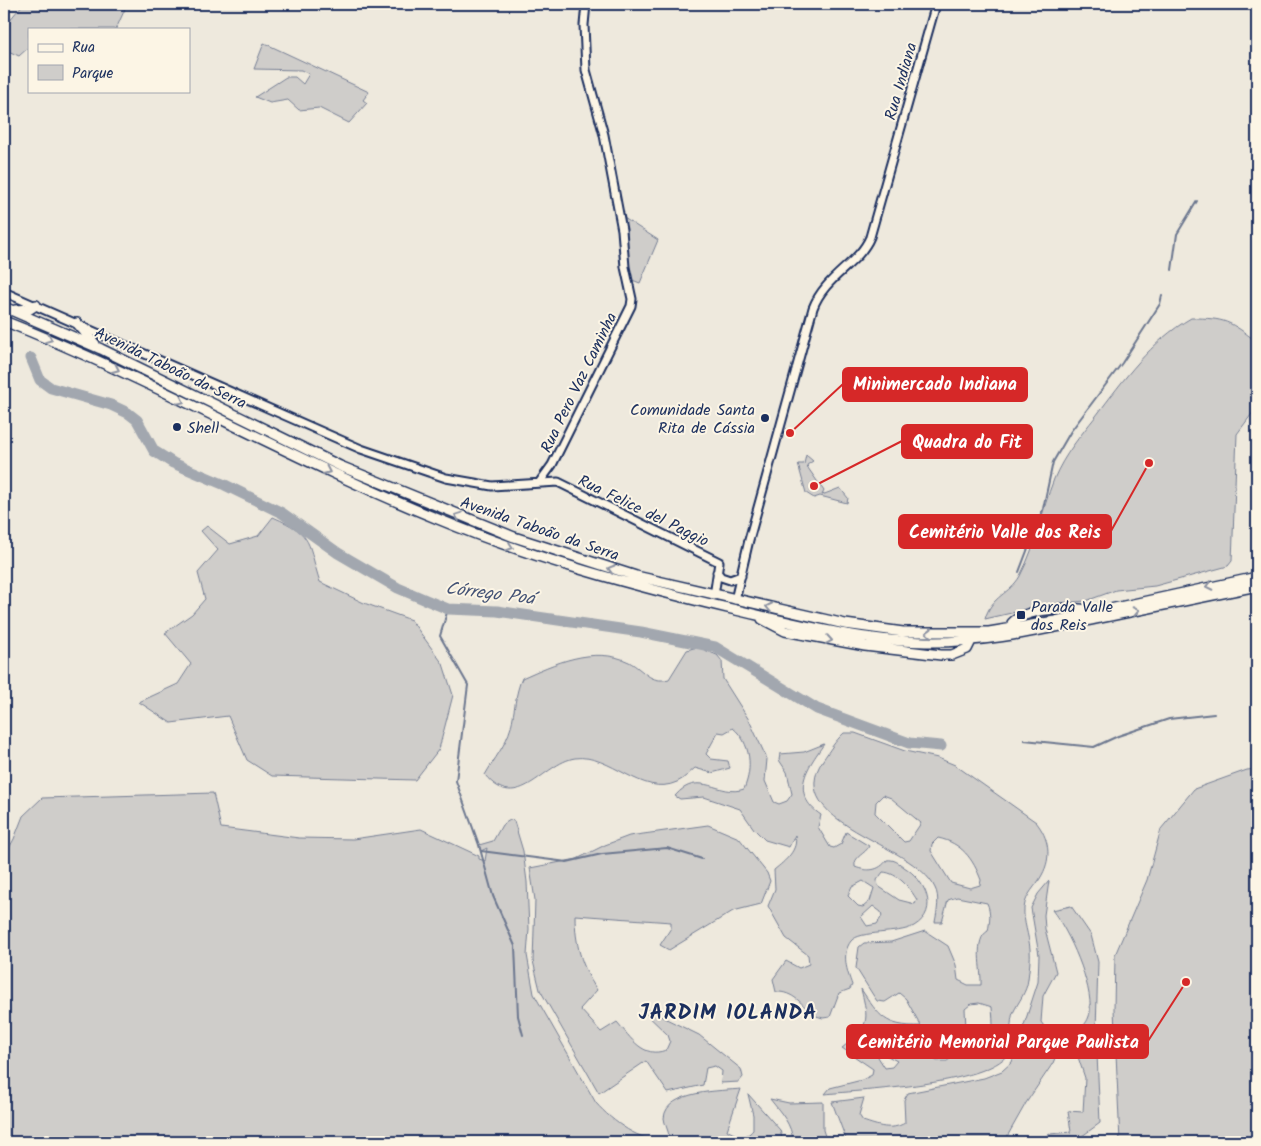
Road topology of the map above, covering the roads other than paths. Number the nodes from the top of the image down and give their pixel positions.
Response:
1 (586, 4) edge
2 (936, 4) edge
3 (4, 292) edge
4 (36, 305) junction
5 (8, 309) edge
6 (4, 321) edge
7 (77, 323) junction
8 (101, 349) junction
9 (549, 471) junction
10 (558, 482) junction
11 (539, 483) junction
12 (717, 572) junction
13 (741, 576) junction
14 (1257, 577) edge
15 (1257, 586) edge
16 (714, 596) junction
17 (735, 600) junction
18 (751, 613) junction
19 (1013, 633) junction
20 (973, 636) junction

1 - 9 street, Rua Pero Vaz Caminha
2 - 13 street, Rua Indiana
3 - 4 street
4 - 5 highway
4 - 7 street
5 - 8 highway, Avenida Taboão da Serra
6 -> 18 highway, Avenida Taboão da Serra
7 - 8 highway
7 - 11 street
16 -> 8 highway, Avenida Taboão da Serra
9 - 10 street
9 - 11 street, Rua Pero Vaz Caminha
10 - 11 street
10 - 12 street, Rua Felice del Paggio
12 - 13 street
12 - 16 street
13 - 17 street, Rua Indiana
14 -> 19 highway, Avenida Taboão da Serra
19 -> 15 highway, Avenida Taboão da Serra
16 - 17 highway, Avenida Taboão da Serra
20 -> 17 highway, Avenida Taboão da Serra
18 - 20 highway, Avenida Taboão da Serra
18 -> 20 highway
19 - 20 highway, Avenida Taboão da Serra
19 - 20 highway, Avenida Taboão da Serra

